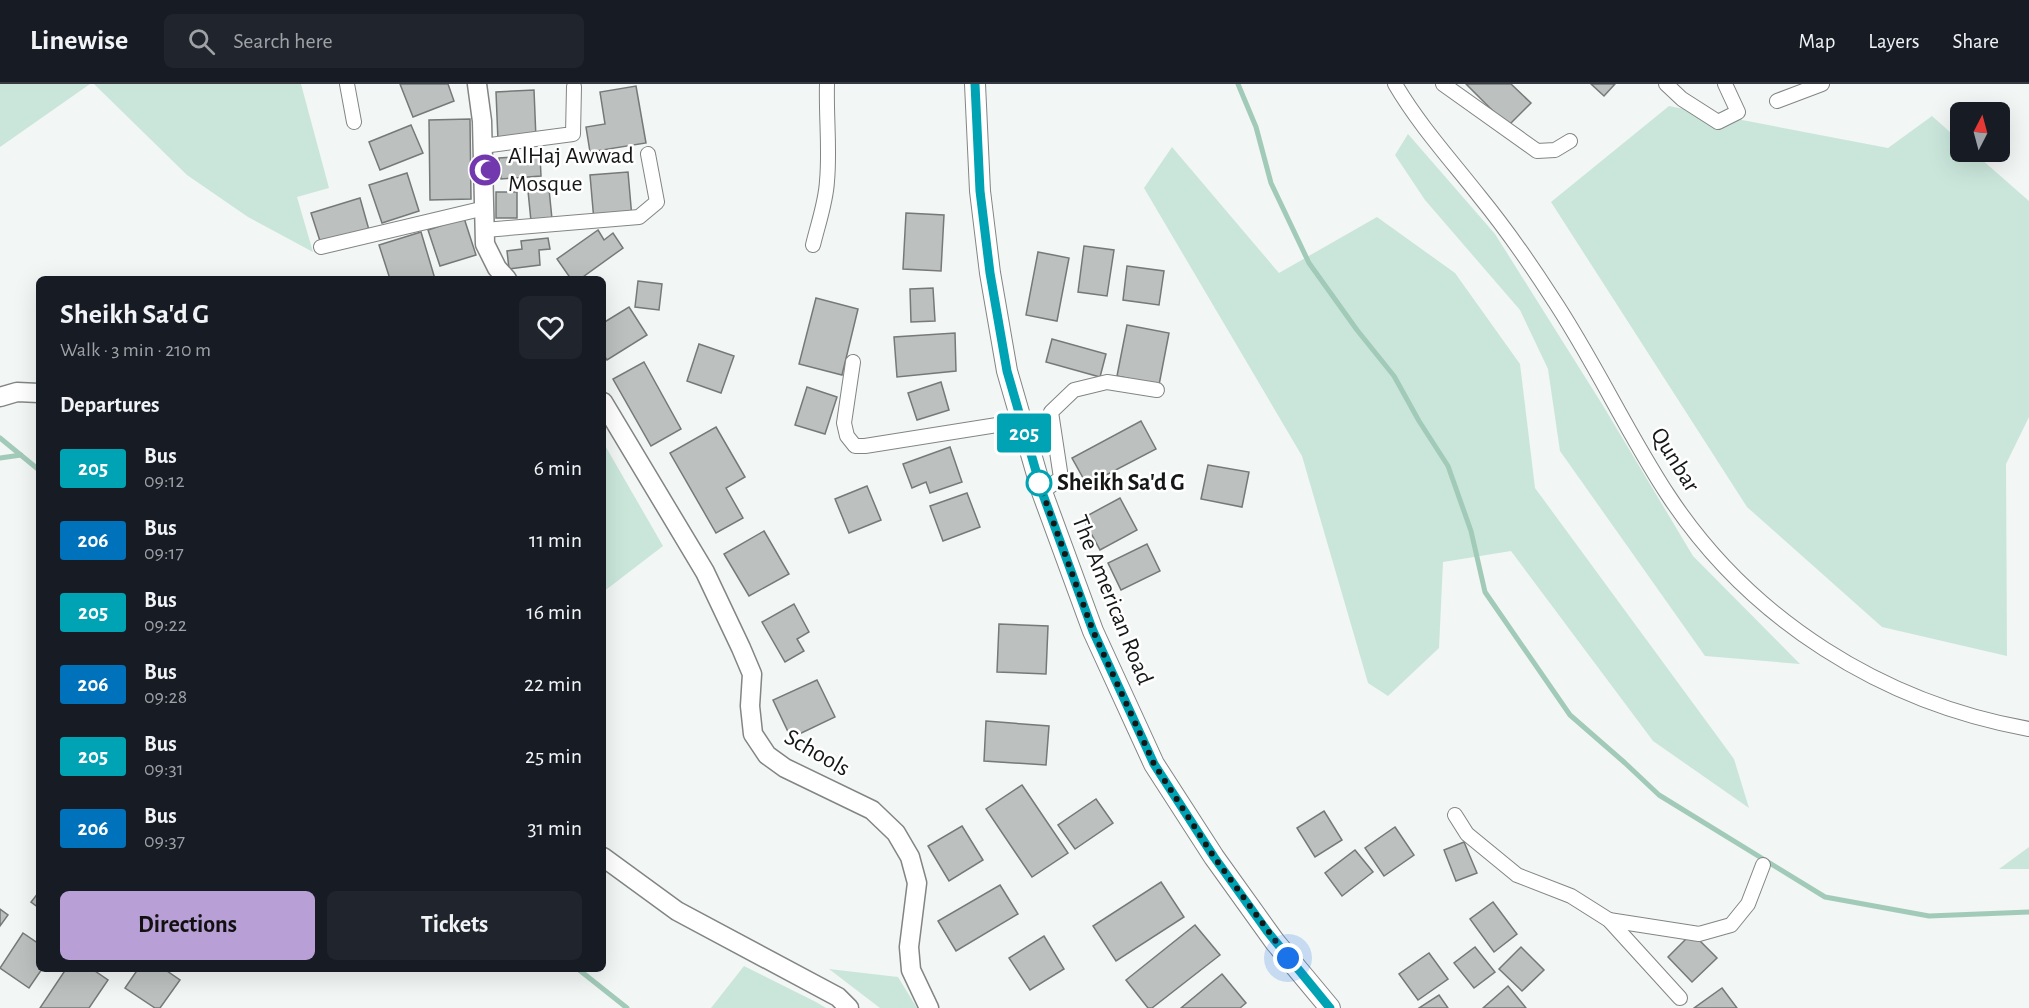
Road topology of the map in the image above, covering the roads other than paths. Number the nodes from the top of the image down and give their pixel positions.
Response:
1 (347, 84) edge
2 (477, 84) edge
3 (827, 84) edge
4 (975, 84) edge
5 (1395, 84) edge
6 (1443, 84) edge
7 (1666, 84) edge
8 (1725, 84) edge
9 (1822, 84) edge
10 (574, 87) dead end
11 (1777, 101) dead end
12 (354, 122) dead end
13 (1570, 141) dead end
14 (483, 146) junction
15 (648, 154) dead end
16 (484, 208) junction
17 (485, 230) junction
18 (813, 245) dead end
19 (321, 247) dead end
20 (504, 276) edge
21 (853, 362) dead end
22 (1157, 390) dead end
23 (36, 393) edge
24 (0, 397) edge
25 (606, 407) edge
26 (1019, 416) junction
27 (1042, 492) junction
28 (2029, 729) edge
29 (1455, 815) dead end
30 (606, 859) edge
31 (1763, 865) dead end
32 (1609, 921) junction
33 (1680, 998) dead end
34 (849, 1008) edge
35 (929, 1008) edge
36 (1330, 1008) edge

1 - 12 street
2 - 14 street
3 - 18 street
4 - 26 main road, The American Road
5 - 28 street, Qunbar
6 - 13 street
7 - 8 street
9 - 11 street
10 - 14 street
14 - 16 street
15 - 17 street
16 - 17 street
16 - 19 street
17 - 20 street
21 - 26 street
22 - 27 street
23 - 24 street
25 - 35 street, Schools
26 - 27 main road, The American Road
27 - 36 main road, The American Road
29 - 32 street
30 - 34 street
31 - 32 street
32 - 33 street

